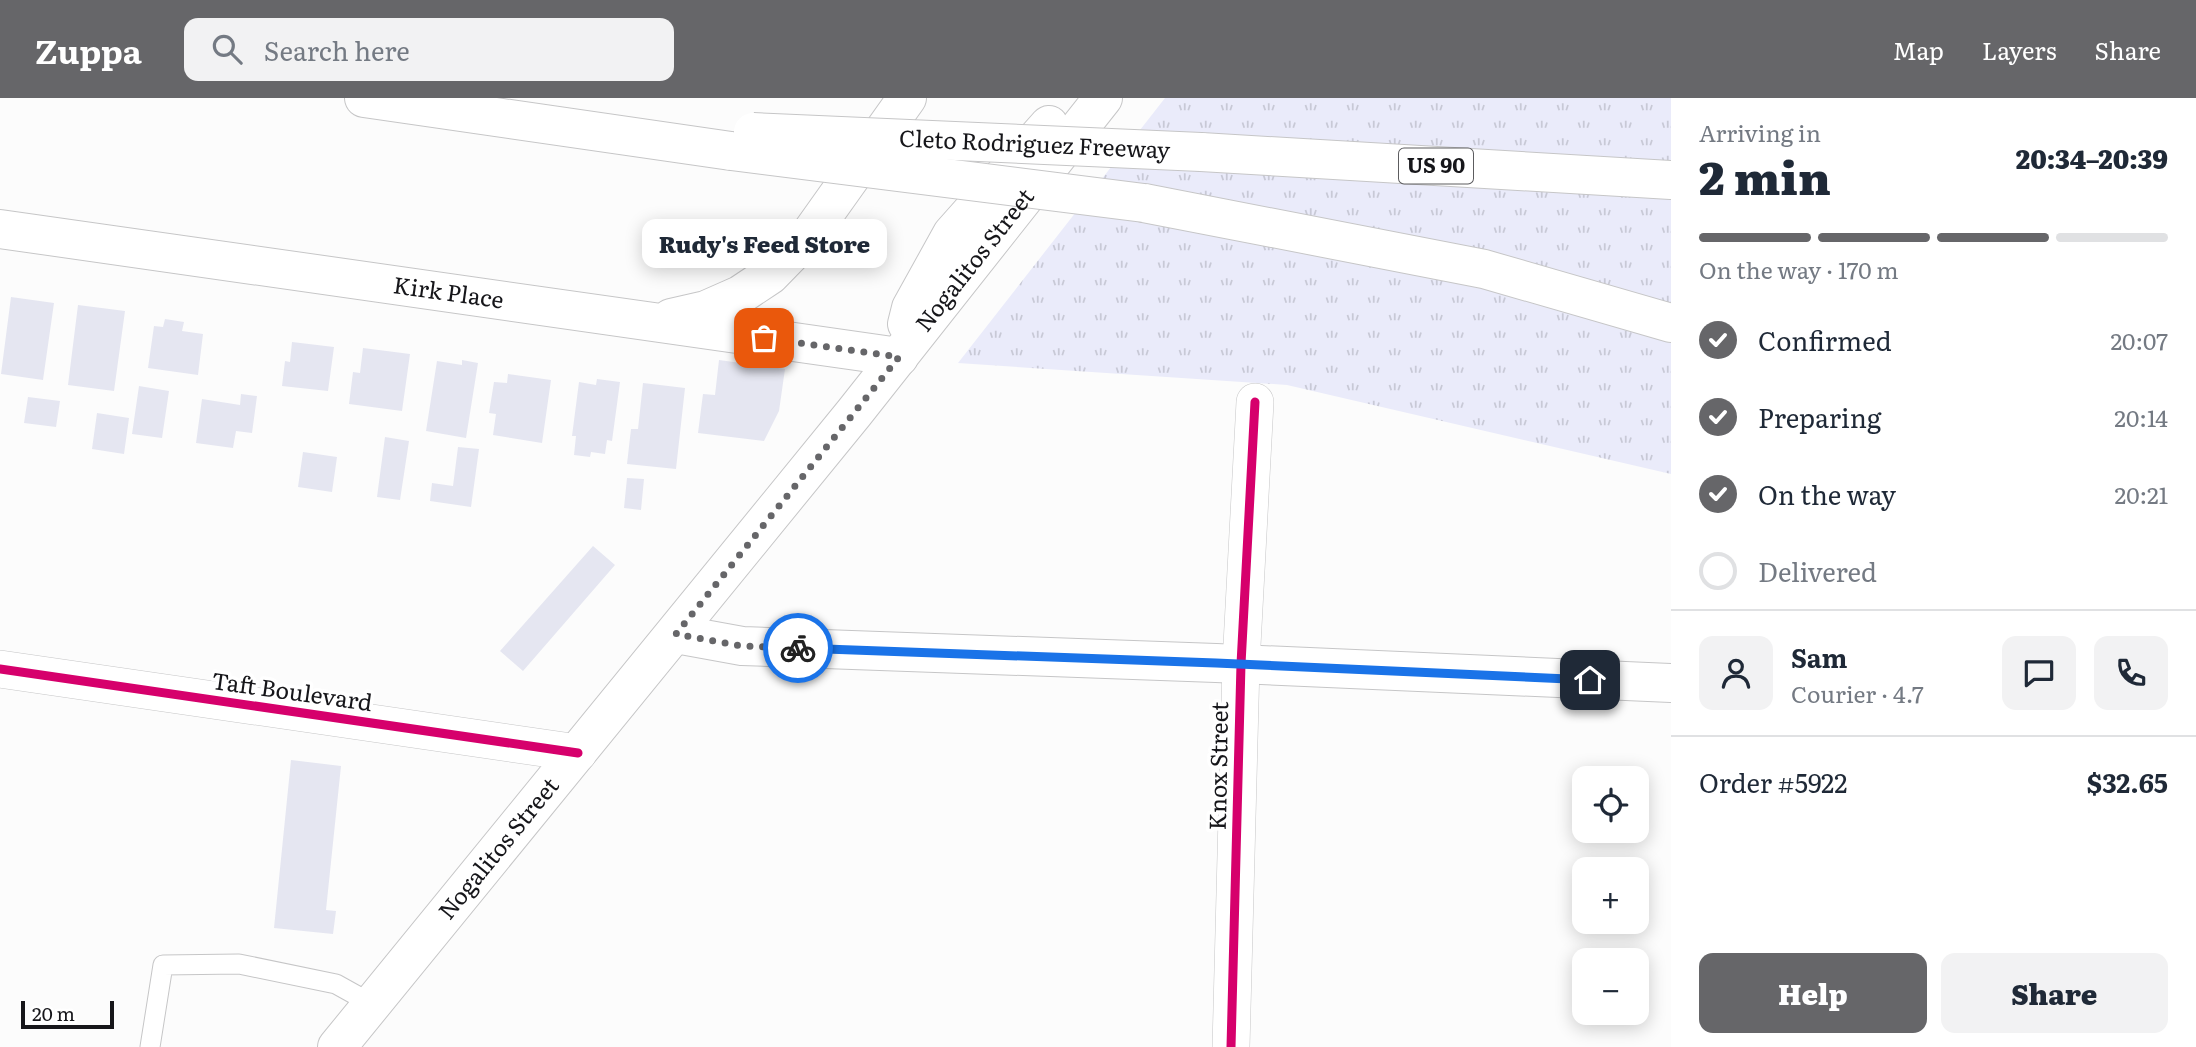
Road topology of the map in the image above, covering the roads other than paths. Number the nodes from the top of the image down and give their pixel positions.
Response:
1 (364, 98) edge
2 (400, 98) edge
3 (907, 98) edge
4 (1073, 98) edge
5 (1103, 98) edge
6 (742, 141) junction
7 (1671, 180) edge
8 (0, 229) edge
9 (655, 322) junction
10 (1671, 323) edge
11 (899, 357) junction
12 (1255, 402) dead end
13 (676, 634) junction
14 (1241, 664) junction
15 (0, 669) edge
16 (1671, 684) edge
17 (579, 752) junction
18 (372, 1004) junction
19 (150, 1047) edge
20 (337, 1047) edge
21 (1231, 1047) edge

1 - 6 main road
2 - 6 main road, Cleto Rodriguez Freeway / US 90
3 - 9 main road
4 - 11 main road, Nogalitos Street
5 - 11 main road, Nogalitos Street
6 - 7 main road, Cleto Rodriguez Freeway / US 90, bridge
6 - 10 main road, bridge
8 - 9 main road, Kirk Place
9 - 11 main road, Kirk Place
11 - 13 main road, Nogalitos Street
12 - 14 street, Knox Street
13 - 14 main road
13 - 17 main road, Nogalitos Street
14 - 16 main road
14 - 21 street, Knox Street
15 - 17 street, Taft Boulevard
17 - 18 main road, Nogalitos Street
18 - 19 lane
18 - 20 main road, Nogalitos Street

